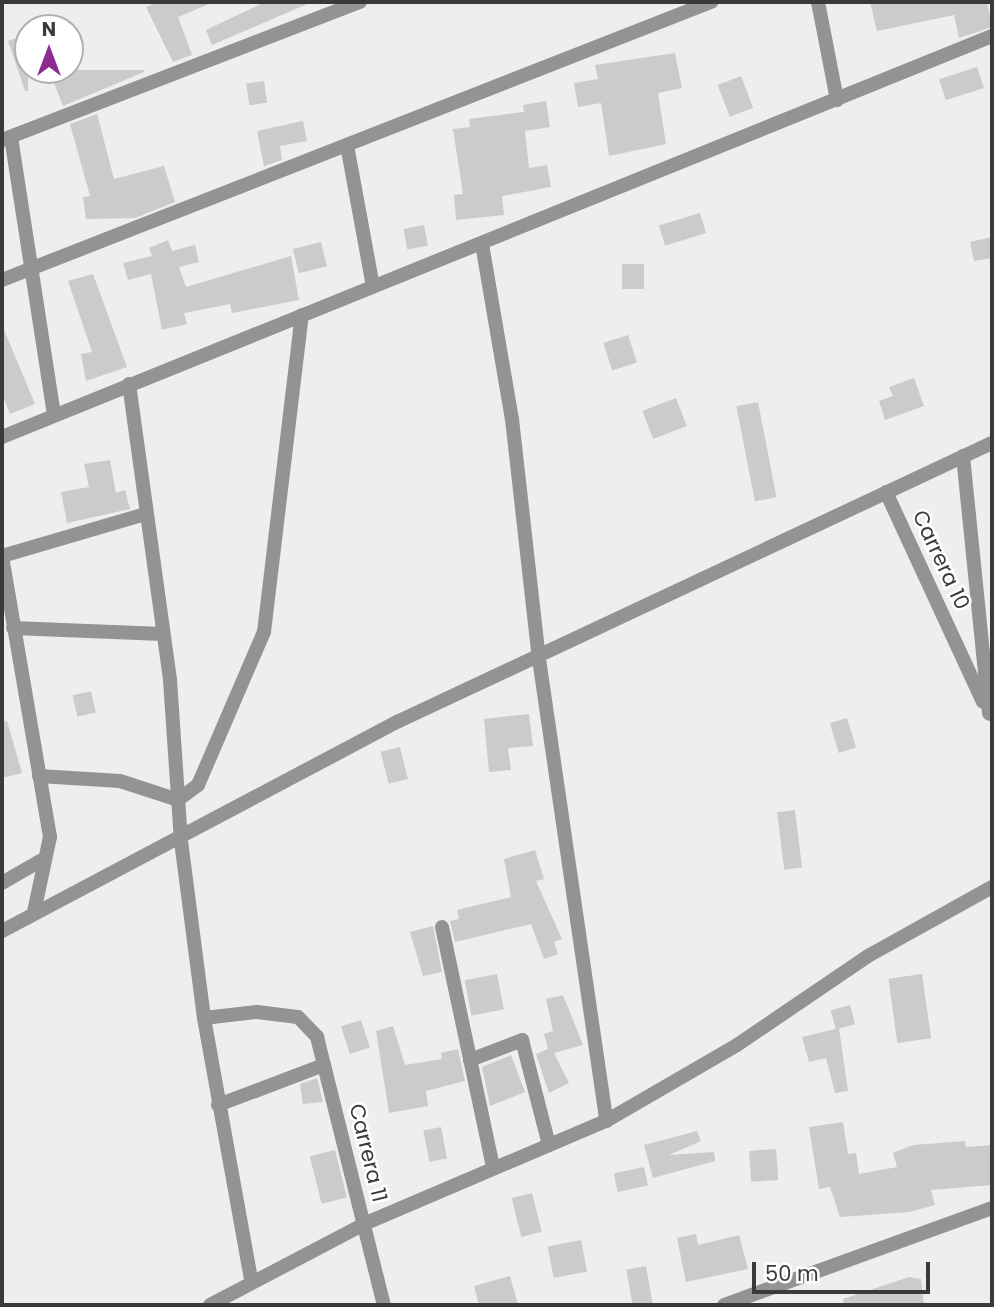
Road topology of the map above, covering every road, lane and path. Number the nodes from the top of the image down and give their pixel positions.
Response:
1 (360, 2) edge
2 (711, 2) edge
3 (818, 2) edge
4 (992, 36) edge
5 (837, 100) junction
6 (6, 139) edge
7 (347, 145) junction
8 (482, 244) junction
9 (29, 270) junction
10 (2, 280) edge
11 (373, 286) junction
12 (302, 315) junction
13 (129, 384) junction
14 (54, 415) junction
15 (2, 437) edge
16 (992, 443) edge
17 (963, 456) junction
18 (886, 492) junction
19 (146, 514) junction
20 (13, 628) junction
21 (163, 634) junction
22 (539, 659) junction
23 (990, 718) edge
24 (40, 776) junction
25 (178, 800) junction
26 (181, 841) junction
27 (40, 862) junction
28 (2, 883) edge
29 (992, 887) edge
30 (34, 912) junction
31 (442, 927) dead end
32 (2, 931) edge
33 (204, 1018) junction
34 (470, 1060) junction
35 (324, 1065) junction
36 (218, 1105) junction
37 (606, 1121) junction
38 (549, 1144) junction
39 (493, 1167) junction
40 (992, 1209) edge
41 (363, 1224) junction
42 (251, 1280) junction
43 (211, 1305) edge
44 (384, 1305) edge
45 (724, 1305) edge

1 - 6 street
2 - 7 street
3 - 5 street
4 - 5 street
5 - 8 street
6 - 9 street
7 - 9 street
7 - 11 street
8 - 11 street
8 - 22 street
9 - 10 street
9 - 14 street
11 - 12 street
12 - 13 street
12 - 25 street
13 - 14 street
13 - 19 street
14 - 15 street
16 - 17 street
17 - 18 street
17 - 23 street
18 - 22 street
18 - 23 street, Carrera 10
19 - 20 street
19 - 21 street
20 - 21 street
20 - 24 street
21 - 25 street
22 - 26 street
22 - 37 street
24 - 25 street
24 - 27 street
25 - 26 street
26 - 30 street
26 - 33 street
27 - 28 street
27 - 30 street
29 - 37 street
30 - 32 street
31 - 34 street
33 - 35 street, Carrera 11
33 - 36 street
34 - 38 street
34 - 39 street
35 - 36 street
35 - 41 street, Carrera 11
36 - 42 street
37 - 38 street
38 - 39 street
39 - 41 street
40 - 45 street
41 - 42 street
41 - 44 street, Carrera 11
42 - 43 street

